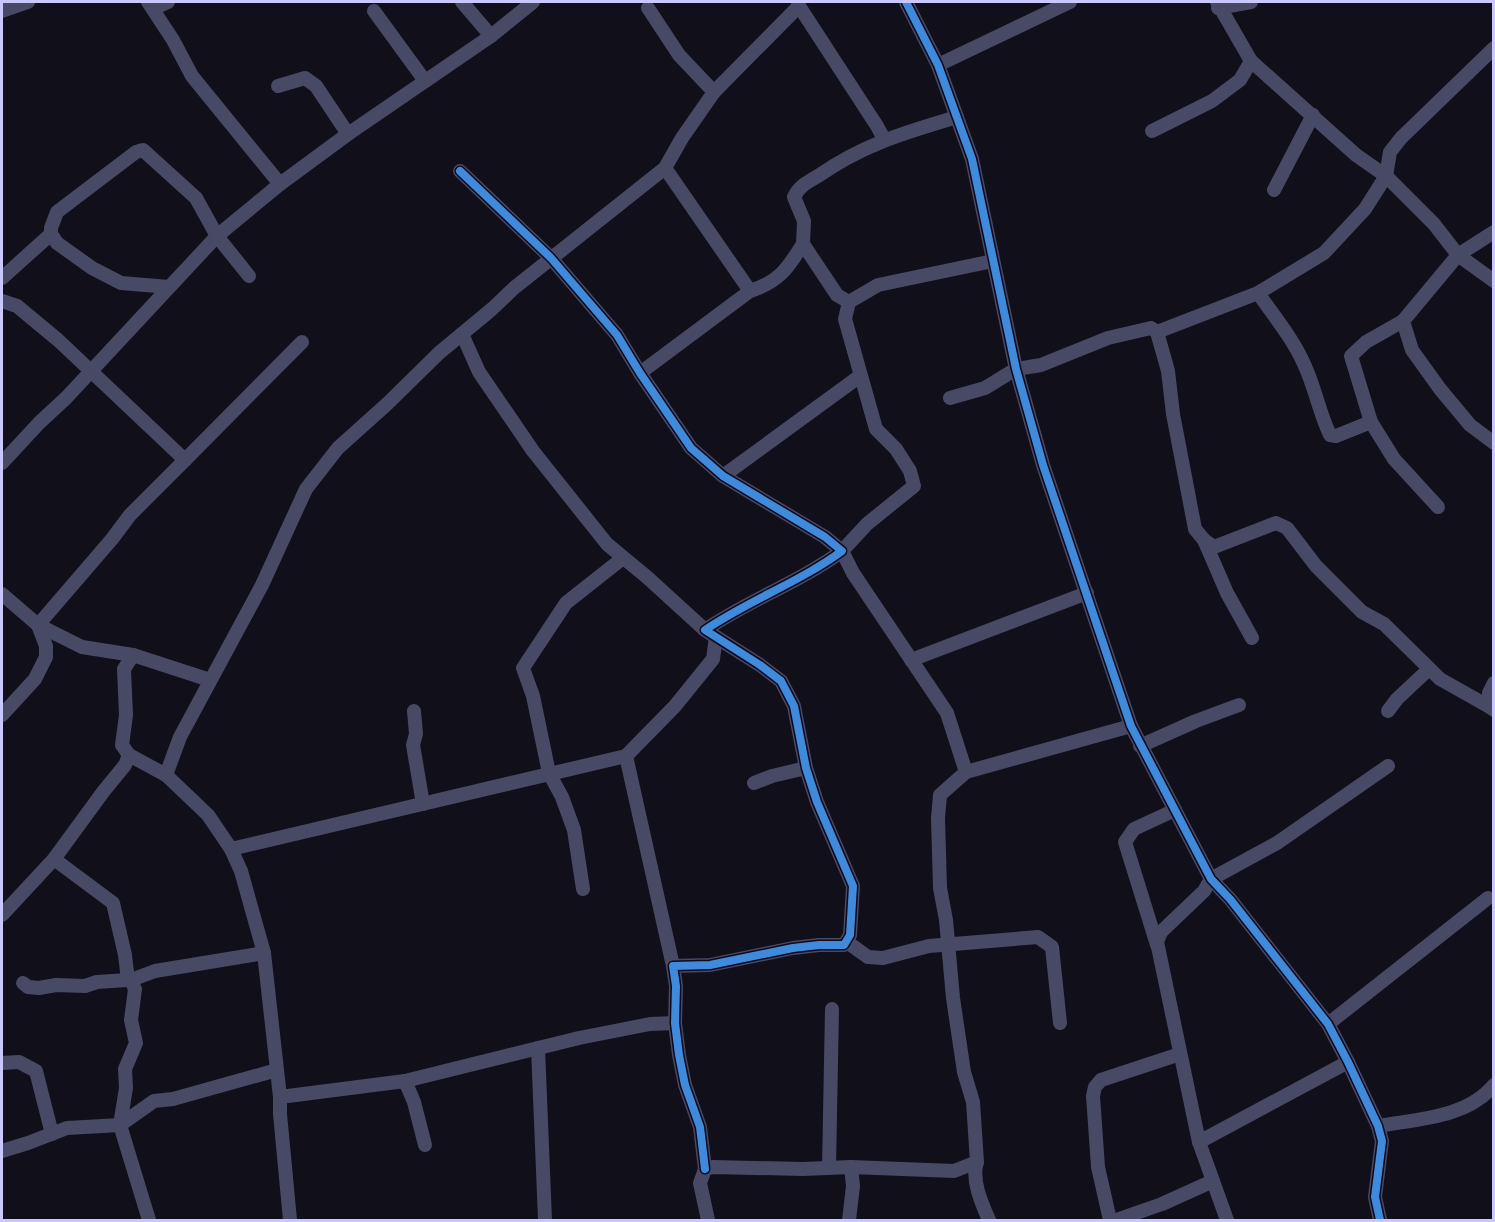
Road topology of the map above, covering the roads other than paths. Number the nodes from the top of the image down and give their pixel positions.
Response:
1 (28, 2) edge
2 (168, 2) edge
3 (462, 2) edge
4 (533, 2) edge
5 (906, 2) edge
6 (1070, 2) edge
7 (1251, 2) edge
8 (798, 4) edge
9 (150, 5) edge
10 (1217, 5) edge
11 (648, 8) dead end
12 (2, 11) edge
13 (374, 11) dead end
14 (491, 36) junction
15 (1494, 48) edge
16 (1251, 61) junction
17 (938, 64) junction
18 (425, 81) junction
19 (278, 86) dead end
20 (714, 92) junction
21 (1312, 115) junction
22 (957, 117) junction
23 (1152, 131) dead end
24 (348, 134) junction
25 (884, 139) junction
26 (665, 168) junction
27 (460, 171) dead end
28 (1386, 176) junction
29 (280, 184) junction
30 (1274, 190) dead end
31 (1494, 232) edge
32 (51, 234) junction
33 (217, 236) junction
34 (803, 244) junction
35 (1458, 255) junction
36 (551, 258) junction
37 (993, 261) junction
38 (249, 276) dead end
39 (2, 278) edge
40 (1494, 281) edge
41 (169, 287) junction
42 (750, 291) junction
43 (1258, 293) junction
44 (2, 301) edge
45 (849, 302) junction
46 (1403, 321) junction
47 (1157, 332) junction
48 (462, 334) junction
49 (302, 342) dead end
50 (1016, 369) junction
51 (89, 371) junction
52 (640, 373) junction
53 (860, 376) junction
54 (950, 398) dead end
55 (1371, 422) junction
56 (1494, 442) edge
57 (4, 454) edge
58 (185, 460) junction
59 (723, 476) junction
60 (1438, 507) dead end
61 (1204, 540) junction
62 (842, 550) junction
63 (623, 558) junction
64 (1087, 593) junction
65 (2, 594) edge
66 (38, 625) junction
67 (710, 633) junction
68 (1252, 638) dead end
69 (132, 655) junction
70 (911, 660) junction
71 (1429, 669) junction
72 (210, 680) junction
73 (1494, 683) edge
74 (1239, 705) dead end
75 (1491, 708) edge
76 (414, 711) dead end
77 (1388, 711) dead end
78 (2, 715) edge
79 (1131, 726) junction
80 (1140, 746) junction
81 (129, 755) junction
82 (626, 756) junction
83 (1388, 766) dead end
84 (806, 768) junction
85 (966, 772) junction
86 (549, 773) junction
87 (166, 775) junction
88 (754, 783) dead end
89 (423, 804) junction
90 (1175, 810) junction
91 (231, 849) junction
92 (54, 859) junction
93 (1211, 879) junction
94 (583, 889) dead end
95 (1488, 898) dead end
96 (2, 915) edge
97 (848, 942) junction
98 (948, 944) junction
99 (1157, 945) junction
100 (264, 953) junction
101 (674, 966) junction
102 (23, 983) dead end
103 (832, 1009) dead end
104 (675, 1023) junction
105 (1060, 1023) dead end
106 (1328, 1024) junction
107 (538, 1048) junction
108 (1180, 1054) junction
109 (1348, 1062) junction
110 (2, 1064) edge
111 (278, 1070) junction
112 (405, 1081) junction
113 (1494, 1085) edge
114 (280, 1097) junction
115 (120, 1125) junction
116 (1378, 1126) junction
117 (52, 1134) junction
118 (1199, 1142) junction
119 (425, 1145) dead end
120 (2, 1151) edge
121 (977, 1162) junction
122 (852, 1167) junction
123 (829, 1168) junction
124 (705, 1169) junction
125 (1213, 1181) junction
126 (149, 1221) edge
127 (290, 1221) edge
128 (545, 1221) edge
129 (708, 1221) edge
130 (849, 1221) edge
131 (989, 1221) edge
132 (1110, 1221) edge
133 (1116, 1221) edge
134 (1227, 1221) edge
135 (1380, 1221) edge

1 - 12 street
2 - 9 street
3 - 14 street
4 - 14 street
5 - 17 street
6 - 17 street
7 - 10 street
8 - 20 street
8 - 25 street
9 - 29 street
10 - 16 street
11 - 20 street
13 - 18 street
14 - 18 street
15 - 28 street
16 - 21 street
16 - 23 street
17 - 22 street
18 - 24 street
19 - 24 street
20 - 26 street
21 - 28 street
21 - 30 street
22 - 25 street
22 - 37 street
24 - 29 street
25 - 34 street
26 - 36 street
26 - 42 street
27 - 36 street
28 - 35 street
28 - 43 street
29 - 33 street
31 - 35 street
32 - 33 street
32 - 39 street
32 - 41 street
33 - 38 street
33 - 41 street
34 - 42 street
34 - 45 street
35 - 40 street
35 - 46 street
36 - 48 street
36 - 52 street
37 - 45 street
37 - 50 street
41 - 51 street
42 - 52 street
43 - 47 street
43 - 55 street
44 - 51 street
45 - 53 street
46 - 55 street
46 - 56 street
47 - 50 street
47 - 61 street
48 - 63 street
48 - 72 street
49 - 58 street
50 - 54 street
50 - 64 street
51 - 57 street
51 - 58 street
52 - 59 street
53 - 59 street
53 - 62 street
55 - 60 street
58 - 66 street
59 - 62 street
61 - 68 street
61 - 71 street
62 - 67 street
62 - 70 street
63 - 67 street
63 - 86 street
64 - 70 street
64 - 79 street
65 - 66 street
66 - 69 street
66 - 78 street
67 - 82 street
67 - 84 street
69 - 72 street
69 - 81 street
70 - 85 street
71 - 75 street
71 - 77 street
72 - 87 street
73 - 75 street
74 - 80 street
76 - 89 street
79 - 80 street
79 - 85 street
80 - 90 street
81 - 87 street
81 - 92 street
82 - 86 street
82 - 101 street
83 - 93 street
84 - 88 street
84 - 97 street
85 - 98 street
86 - 89 street
86 - 94 street
87 - 91 street
89 - 91 street
90 - 93 street
90 - 99 street
91 - 100 street
92 - 96 street
92 - 102 street
93 - 99 street
93 - 106 street
95 - 106 street
97 - 98 street
97 - 101 street
98 - 105 street
98 - 121 street
99 - 108 street
100 - 111 street
100 - 115 street
101 - 104 street
103 - 123 street
104 - 107 street
104 - 124 street
106 - 109 street
107 - 112 street
107 - 128 street
108 - 118 street
108 - 132 street
109 - 116 street
109 - 118 street
110 - 117 street
111 - 114 street
111 - 115 street
112 - 114 street
112 - 119 street
113 - 116 street
114 - 127 street
115 - 117 street
115 - 126 street
116 - 135 street
117 - 120 street
118 - 125 street
121 - 122 street
121 - 131 street
122 - 123 street
122 - 130 street
123 - 124 street
124 - 129 street
125 - 133 street
125 - 134 street

